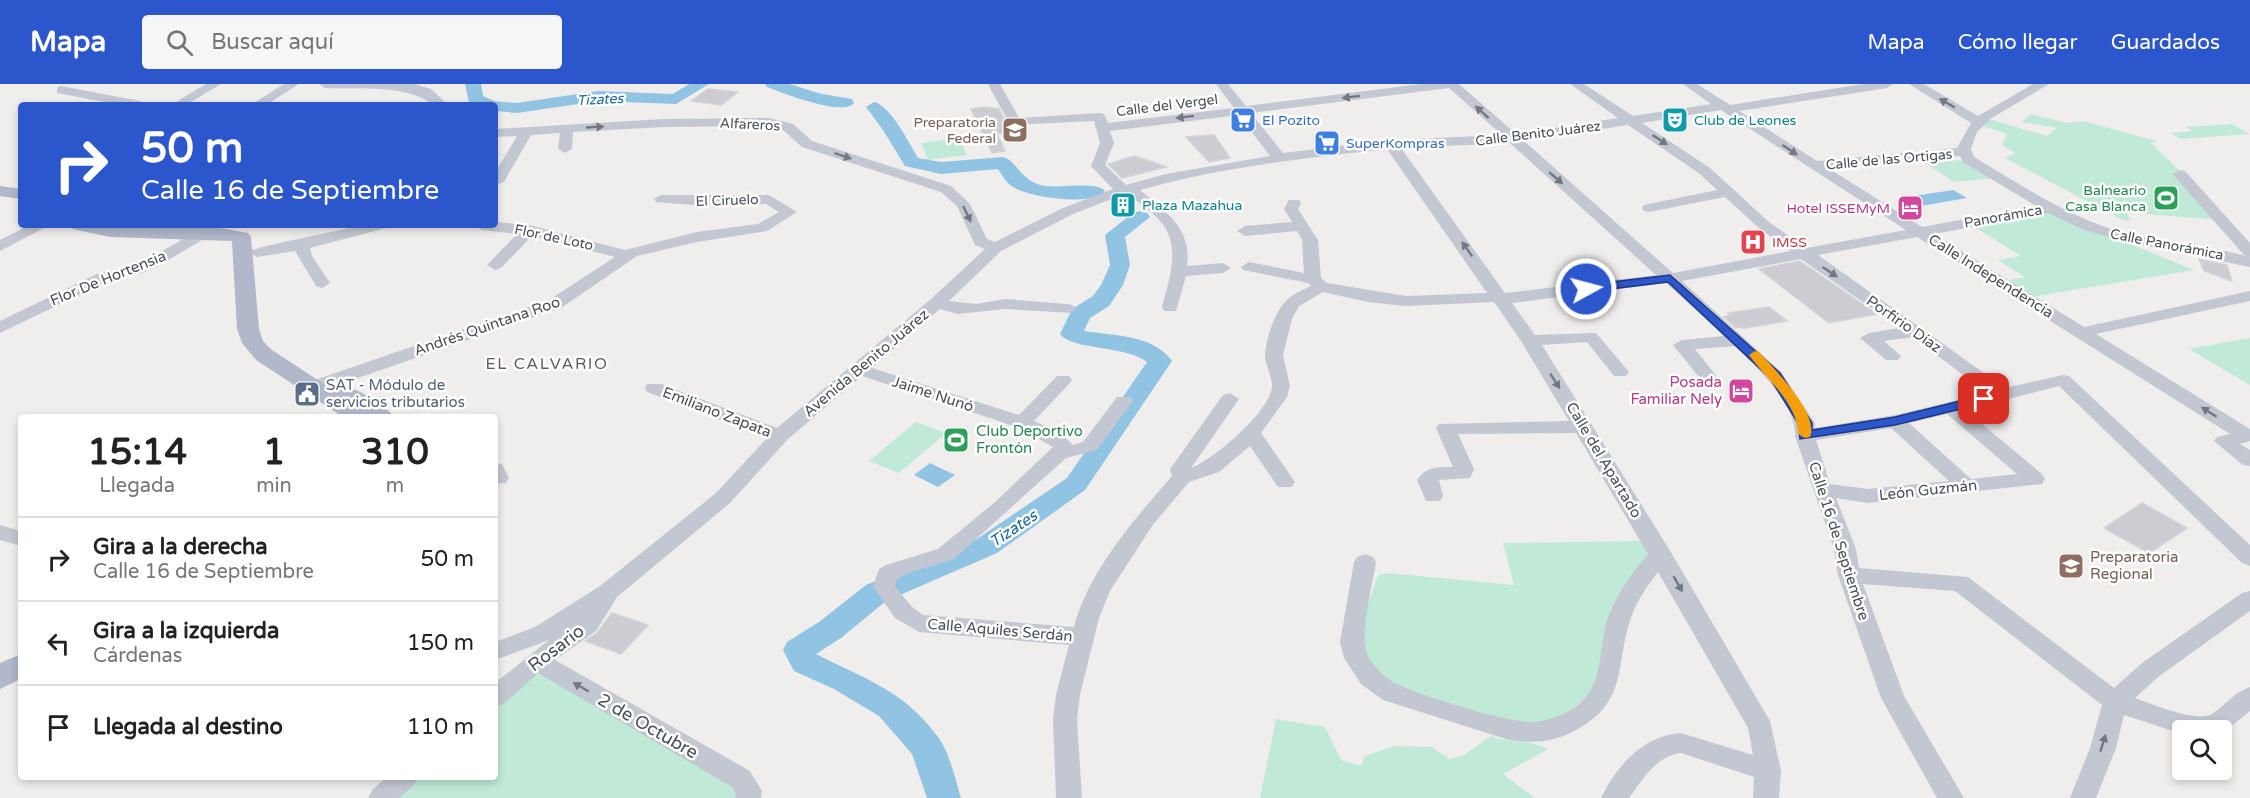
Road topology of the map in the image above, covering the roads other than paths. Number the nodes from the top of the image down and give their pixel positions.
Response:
1 (73, 84) edge
2 (215, 84) edge
3 (293, 84) edge
4 (325, 84) edge
5 (994, 84) edge
6 (1222, 84) edge
7 (1451, 84) edge
8 (1576, 84) edge
9 (1689, 84) edge
10 (1887, 84) edge
11 (1915, 84) edge
12 (2043, 84) edge
13 (124, 102) edge
14 (182, 102) edge
15 (261, 102) edge
16 (439, 102) edge
17 (1726, 107) junction
18 (1243, 110) junction
19 (1629, 120) junction
20 (1979, 122) junction
21 (1102, 128) junction
22 (567, 129) junction
23 (526, 131) junction
24 (498, 133) edge
25 (1512, 139) junction
26 (1391, 144) junction
27 (565, 149) dead end
28 (1964, 152) junction
29 (1280, 159) junction
30 (1814, 166) junction
31 (2180, 174) dead end
32 (498, 180) edge
33 (0, 185) edge
34 (18, 187) edge
35 (1127, 189) junction
36 (0, 191) edge
37 (1727, 192) junction
38 (18, 194) edge
39 (661, 199) dead end
40 (1294, 203) dead end
41 (1649, 208) dead end
42 (2050, 208) junction
43 (789, 213) joint
44 (1302, 226) junction
45 (498, 227) edge
46 (36, 228) edge
47 (104, 228) edge
48 (197, 228) edge
49 (369, 228) edge
50 (212, 230) junction
51 (529, 230) junction
52 (1245, 231) dead end
53 (1920, 231) junction
54 (301, 245) junction
55 (0, 246) edge
56 (995, 248) junction
57 (257, 252) junction
58 (2250, 252) edge
59 (625, 255) junction
60 (1805, 255) junction
61 (2250, 262) edge
62 (495, 265) dead end
63 (1249, 267) dead end
64 (1223, 268) dead end
65 (1178, 272) junction
66 (1670, 278) junction
67 (1317, 283) junction
68 (322, 284) dead end
69 (2250, 296) edge
70 (1501, 298) junction
71 (937, 303) junction
72 (1170, 307) dead end
73 (1067, 309) dead end
74 (0, 328) edge
75 (1916, 331) junction
76 (2083, 332) junction
77 (1739, 340) junction
78 (1530, 341) junction
79 (1892, 356) dead end
80 (858, 369) junction
81 (1620, 372) dead end
82 (1063, 380) dead end
83 (1713, 383) dead end
84 (319, 384) junction
85 (654, 388) dead end
86 (2002, 395) junction
87 (1230, 399) dead end
88 (1124, 401) dead end
89 (1950, 407) junction
90 (354, 414) edge
91 (376, 414) edge
92 (1895, 421) junction
93 (1022, 423) junction
94 (1583, 427) junction
95 (1250, 432) junction
96 (780, 436) junction
97 (1805, 436) junction
98 (1060, 453) junction
99 (2250, 460) edge
100 (1182, 477) junction
101 (1286, 482) dead end
102 (1968, 487) junction
103 (1822, 489) junction
104 (1432, 496) dead end
105 (0, 532) edge
106 (18, 538) edge
107 (1661, 554) junction
108 (2250, 558) edge
109 (1365, 562) dead end
110 (1849, 575) junction
111 (608, 592) junction
112 (2250, 599) edge
113 (1083, 637) junction
114 (498, 650) edge
115 (536, 661) junction
116 (18, 667) edge
117 (0, 677) edge
118 (498, 694) edge
119 (2250, 697) edge
120 (2115, 702) junction
121 (1768, 771) junction
122 (402, 780) edge
123 (381, 798) edge
124 (748, 798) edge
125 (1069, 798) edge
126 (1614, 798) edge
127 (1766, 798) edge
128 (1951, 798) edge
129 (2083, 798) edge

1 - 13 street
2 - 14 street
3 - 15 street
4 - 16 street
5 - 21 street
6 - 18 street
7 -> 18 street, Calle del Vergel
25 -> 7 street, Calle 16 de Septiembre
8 - 19 street, Porfirio Díaz
9 - 17 street, Calle Independencia
10 - 17 street, Calle Benito Juárez
20 -> 11 street
12 - 20 street
17 - 19 street, Calle Benito Juárez
17 -> 30 street, Calle Independencia
18 -> 21 street, Calle del Vergel
18 - 29 street
19 - 25 street, Calle Benito Juárez
19 -> 37 street, Porfirio Díaz
20 - 28 street
21 - 35 street
22 - 23 street, Alfareros
22 - 27 street
22 -> 56 street, Alfareros
23 - 24 street, Alfareros
23 - 32 street
25 - 26 street, Calle Benito Juárez
25 -> 66 street, Calle 16 de Septiembre
26 - 29 street, Calle Benito Juárez
70 -> 26 street, Calle del Apartado
28 - 30 street, Calle de las Ortigas
28 - 42 street, Calle Panorámica
29 - 35 street, Avenida Benito Juárez
30 - 53 street, Calle Independencia
31 - 58 street
33 - 34 main road
35 - 56 street, Avenida Benito Juárez
35 - 65 street
36 - 38 main road
37 - 41 street
37 - 60 street, Porfirio Díaz
39 - 43 street, El Ciruelo
40 - 44 street
42 - 53 street, Panorámica
42 - 61 street, Calle Panorámica
43 - 59 street, Andrés Quintana Roo
44 - 52 street
44 - 67 street
45 - 51 street, Flor de Loto
46 - 55 street
47 - 50 main road
48 - 50 main road
49 - 54 street
50 - 57 main road
50 - 74 street, Flor De Hortensia
50 - 84 main road
51 - 59 street, Flor de Loto
51 - 62 street
53 - 60 street, Panorámica
53 - 76 street, Calle Independencia
54 - 57 street
54 - 68 street
56 - 71 street, Avenida Benito Juárez
57 - 84 main road
59 - 84 street, Andrés Quintana Roo
60 - 66 street, Panorámica
60 -> 75 street, Porfirio Díaz
63 - 67 street, Panorámica
64 - 65 street
65 - 72 street
66 - 70 street, Panorámica
66 - 77 street, Calle 16 de Septiembre
67 - 70 street, Panorámica
67 - 95 street
69 - 76 street
70 - 78 street, Calle del Apartado
71 - 73 street
71 - 80 street, Avenida Benito Juárez
75 - 79 street
75 - 86 street, Porfirio Díaz
99 -> 76 street, Calle Independencia
77 - 83 street
77 - 97 street, Calle 16 de Septiembre
78 - 81 street
78 -> 94 street, Calle del Apartado
80 - 93 street, Jaime Nunó
80 - 96 street, Avenida Benito Juárez
82 - 93 street
84 - 90 main road
84 - 91 main road
85 - 96 street, Emiliano Zapata
86 - 89 street
86 - 108 street
87 - 100 street
88 - 98 street
89 - 92 street
89 - 102 street, León Guzmán
92 - 97 street
92 - 102 street
93 - 98 street, Jaime Nunó
94 - 104 street
94 - 107 street, Calle del Apartado
95 - 100 street
95 - 101 street
96 - 111 street, Avenida Benito Juárez
97 - 103 street, Calle 16 de Septiembre
98 - 113 street, Calle Aquiles Serdán
100 - 113 street
102 - 103 street, León Guzmán
103 - 110 street, Calle 16 de Septiembre
105 - 106 street
107 - 109 street
107 -> 121 street, Calle del Apartado
110 - 120 street
110 - 128 street, Calle 16 de Septiembre
111 - 114 street, Avenida Benito Juárez
111 - 115 street, Rosario
112 - 120 street
113 - 125 street
115 - 118 street, Rosario
124 -> 115 street, 2 de Octubre
116 - 117 main road
119 - 120 street
129 -> 120 street
121 - 126 street
121 - 127 street, Calle del Apartado
122 - 123 street

